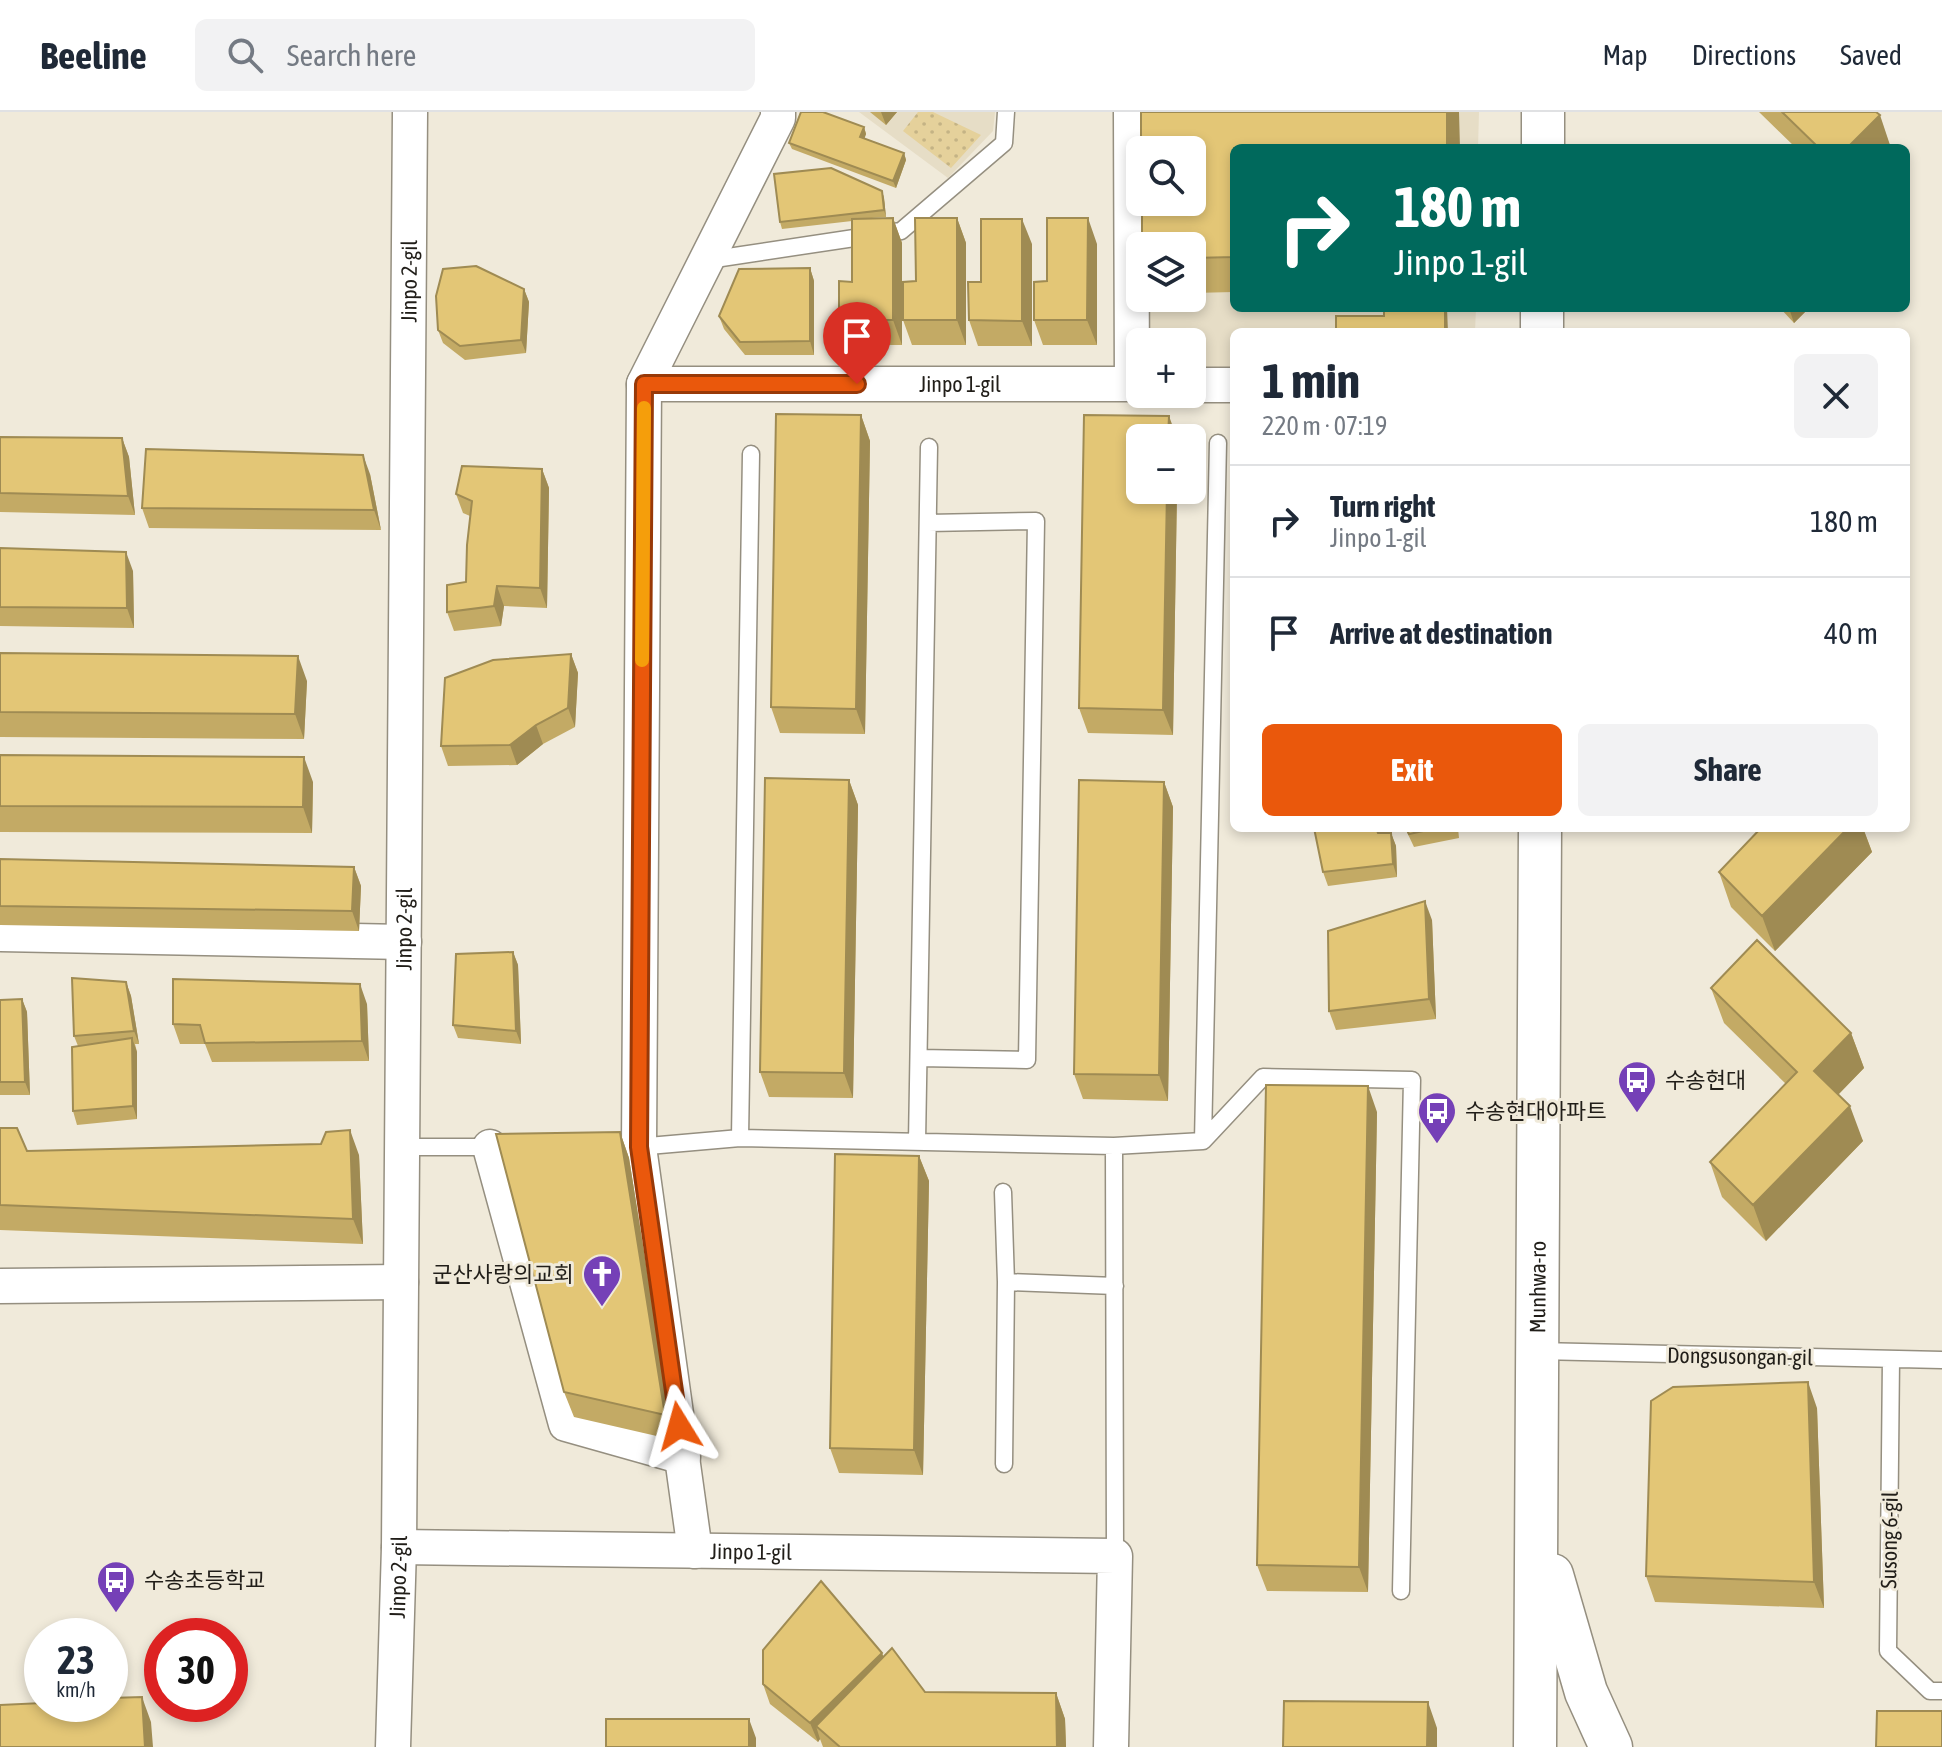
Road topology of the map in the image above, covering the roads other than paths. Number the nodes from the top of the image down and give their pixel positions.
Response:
1 (410, 112) edge
2 (778, 112) edge
3 (1006, 112) edge
4 (1131, 112) edge
5 (1543, 112) edge
6 (1543, 144) edge
7 (706, 260) junction
8 (1135, 328) edge
9 (644, 384) junction
10 (1126, 384) edge
11 (1206, 385) edge
12 (1230, 385) edge
13 (1218, 443) dead end
14 (929, 447) dead end
15 (751, 454) dead end
16 (928, 523) junction
17 (1540, 832) edge
18 (0, 934) edge
19 (404, 942) junction
20 (919, 1058) junction
21 (740, 1138) junction
22 (1203, 1141) junction
23 (917, 1142) junction
24 (1114, 1146) junction
25 (402, 1147) junction
26 (498, 1147) joint
27 (631, 1147) junction
28 (1003, 1192) dead end
29 (401, 1282) junction
30 (1006, 1282) junction
31 (0, 1286) edge
32 (1115, 1286) junction
33 (1538, 1351) junction
34 (1891, 1359) junction
35 (1942, 1360) edge
36 (683, 1457) junction
37 (1004, 1464) dead end
38 (1538, 1489) junction
39 (399, 1547) junction
40 (695, 1551) junction
41 (1115, 1556) junction
42 (1401, 1591) dead end
43 (1942, 1691) edge
44 (393, 1747) edge
45 (1111, 1747) edge
46 (1535, 1747) edge
47 (1611, 1747) edge

1 - 19 street, Jinpo 2-gil
2 - 7 street, Jinpo 1-gil
3 - 7 lane
4 - 8 street
5 - 6 street
7 - 9 street, Jinpo 1-gil
9 - 10 street, Jinpo 1-gil
9 - 27 street, Jinpo 1-gil
11 - 12 street
13 - 22 lane
14 - 16 lane
15 - 21 lane
16 - 20 lane
16 - 20 lane
17 - 33 street, Munhwa-ro
18 - 19 street
19 - 25 street, Jinpo 2-gil
20 - 23 lane
21 - 23 lane
21 - 27 lane
22 - 24 lane
22 - 42 lane
23 - 24 lane
24 - 32 lane
25 - 26 lane
25 - 29 street, Jinpo 2-gil
26 - 36 street
27 - 36 street, Jinpo 1-gil
28 - 30 lane
29 - 31 street
29 - 39 street, Jinpo 2-gil
30 - 32 lane
30 - 37 lane
32 - 41 lane
33 - 34 lane, Dongsusongan-gil
33 - 38 street, Munhwa-ro
34 - 35 lane, Dongsusongan-gil
34 - 43 lane, Susong 6-gil
36 - 40 street, Jinpo 1-gil
38 - 46 street, Munhwa-ro
38 - 47 street
39 - 40 street
39 - 44 street, Jinpo 2-gil
40 - 41 street, Jinpo 1-gil
41 - 45 street

